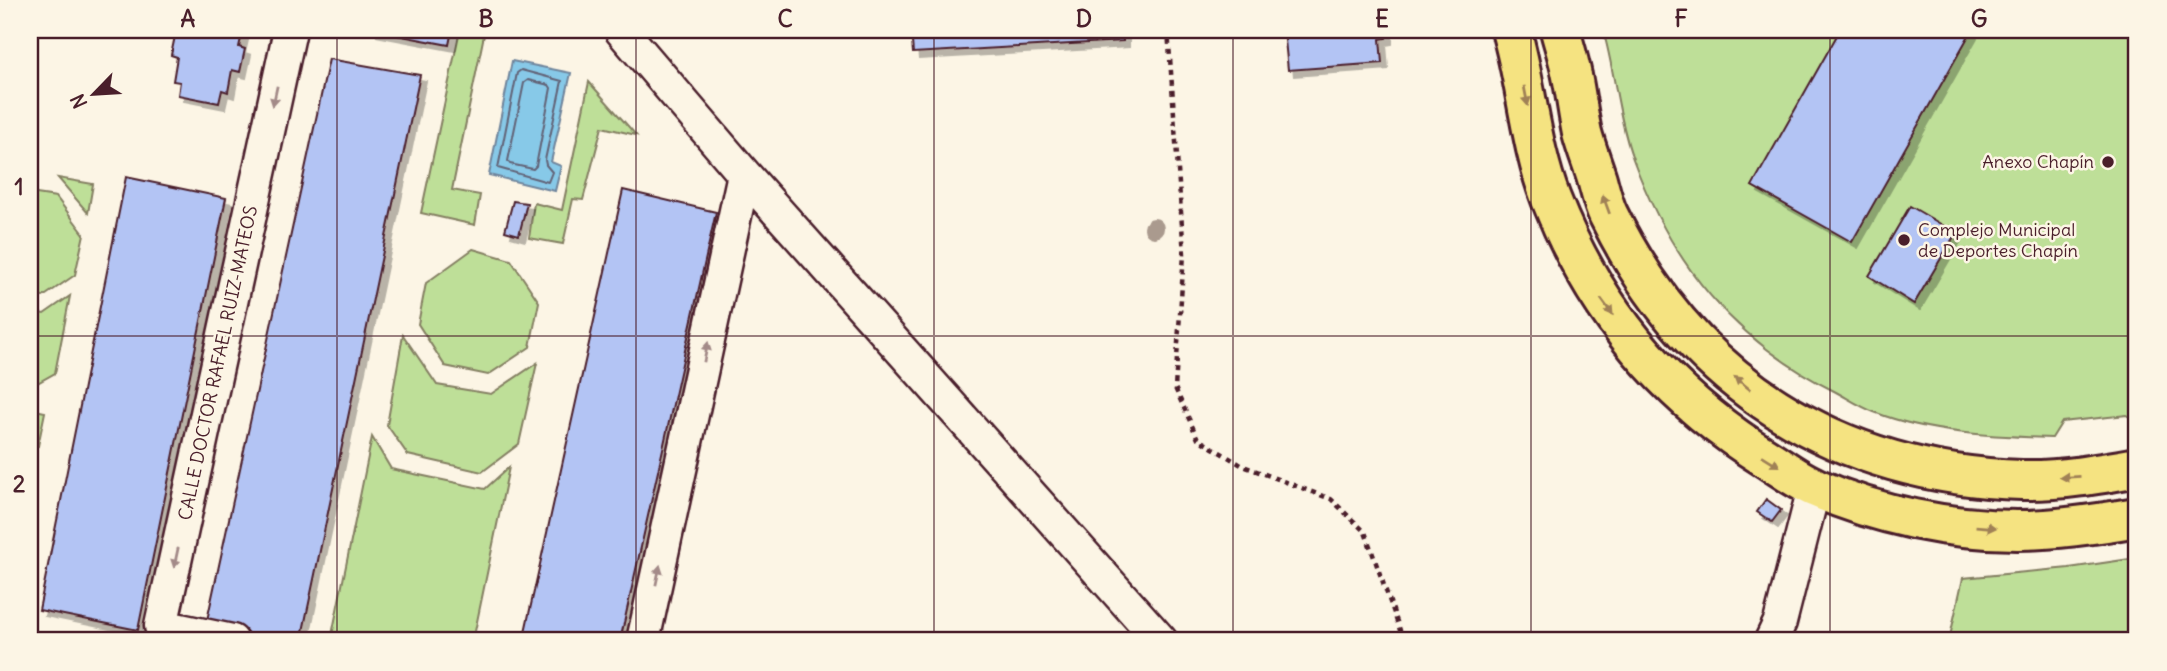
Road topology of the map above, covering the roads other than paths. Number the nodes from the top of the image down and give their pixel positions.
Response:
1 (290, 30) edge
2 (621, 30) edge
3 (1511, 30) edge
4 (1560, 30) edge
5 (744, 174) junction
6 (2137, 467) edge
7 (1814, 488) junction
8 (2137, 517) edge
9 (232, 641) edge
10 (643, 641) edge
11 (1161, 641) edge
12 (1771, 641) edge

1 -> 9 street, CALLE DOCTOR RAFAEL RUIZ-MATEOS
2 - 5 street
3 -> 7 main road
6 -> 4 main road
10 -> 5 street
5 - 11 street
7 -> 8 main road
7 - 12 street

